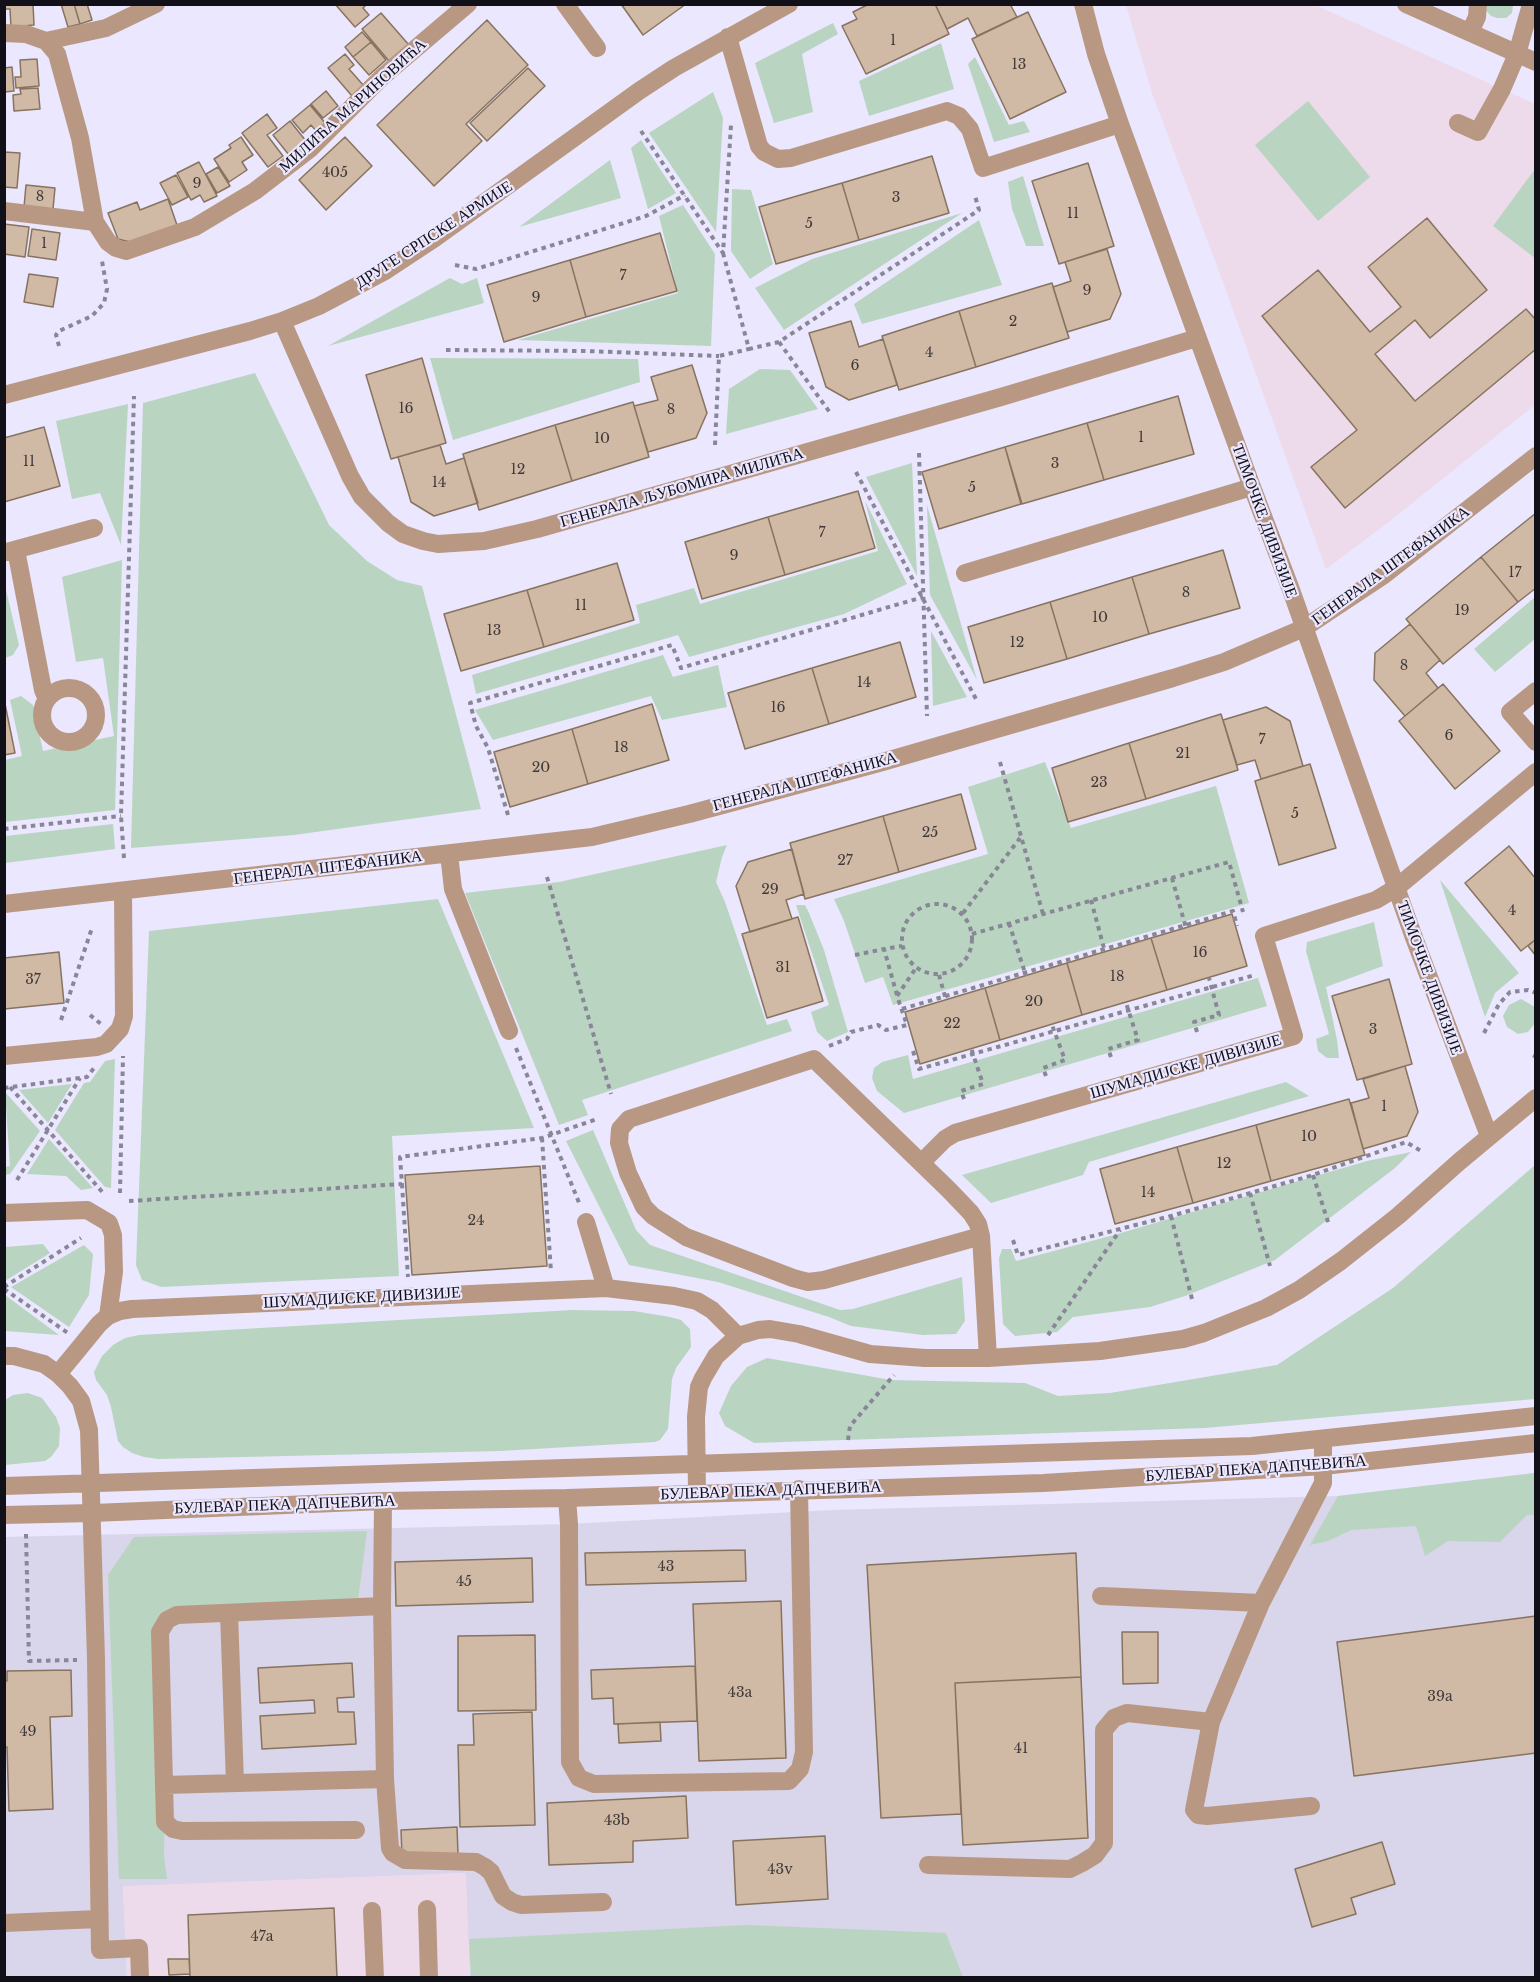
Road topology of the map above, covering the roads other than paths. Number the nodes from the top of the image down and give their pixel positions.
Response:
1 (156, 4) edge
2 (468, 4) edge
3 (565, 4) edge
4 (789, 4) edge
5 (1083, 4) edge
6 (1406, 4) edge
7 (1478, 4) edge
8 (1536, 9) edge
9 (1470, 32) junction
10 (4, 33) edge
11 (728, 37) junction
12 (46, 41) junction
13 (597, 48) dead end
14 (1517, 54) junction
15 (1536, 62) edge
16 (1458, 123) dead end
17 (1120, 124) junction
18 (4, 211) edge
19 (95, 222) junction
20 (282, 321) junction
21 (1197, 339) junction
22 (4, 395) edge
23 (1536, 456) edge
24 (1252, 488) junction
25 (94, 528) dead end
26 (10, 551) edge
27 (965, 573) dead end
28 (1304, 628) junction
29 (1536, 691) edge
30 (47, 699) dead end
31 (1536, 742) edge
32 (1536, 772) edge
33 (449, 854) junction
34 (1396, 888) junction
35 (123, 892) junction
36 (4, 904) edge
37 (509, 1031) dead end
38 (4, 1056) edge
39 (1536, 1098) edge
40 (1489, 1136) junction
41 (921, 1163) junction
42 (4, 1213) edge
43 (586, 1222) dead end
44 (981, 1236) junction
45 (606, 1288) junction
46 (108, 1316) junction
47 (738, 1336) junction
48 (4, 1356) edge
49 (988, 1358) junction
50 (58, 1374) junction
51 (1536, 1416) edge
52 (1323, 1439) junction
53 (1536, 1443) edge
54 (696, 1464) junction
55 (1323, 1466) junction
56 (92, 1483) junction
57 (4, 1486) edge
58 (799, 1489) junction
59 (697, 1492) junction
60 (567, 1497) junction
61 (383, 1501) junction
62 (93, 1513) junction
63 (4, 1515) edge
64 (1101, 1596) dead end
65 (1261, 1603) junction
66 (382, 1606) junction
67 (229, 1613) junction
68 (1211, 1722) junction
69 (386, 1779) junction
70 (235, 1783) junction
71 (164, 1785) junction
72 (1311, 1806) dead end
73 (357, 1830) dead end
74 (928, 1865) dead end
75 (603, 1902) dead end
76 (427, 1909) dead end
77 (372, 1911) dead end
78 (99, 1919) junction
79 (4, 1923) edge
80 (140, 1977) edge
81 (375, 1977) edge
82 (429, 1977) edge

1 - 12 street
2 - 19 street, МИЛИЋА МАРИНОВИЋА
3 - 13 street
4 - 11 street, ДРУГЕ СРПСКЕ АРМИЈЕ
5 - 17 street, ТИМОЧКЕ ДИВИЗИЈЕ
6 - 9 street
7 - 9 street
8 - 14 street
9 - 14 street
10 - 12 street
11 - 17 street
11 - 20 street, ДРУГЕ СРПСКЕ АРМИЈЕ
12 - 19 street, МИЛИЋА МАРИНОВИЋА
14 - 15 street
14 - 16 street
17 - 21 street, ТИМОЧКЕ ДИВИЗИЈЕ
18 - 19 street
20 - 21 street, ГЕНЕРАЛА ЉУБОМИРА МИЛИЋА
20 - 22 street, ДРУГЕ СРПСКЕ АРМИЈЕ
21 - 24 street, ТИМОЧКЕ ДИВИЗИЈЕ
23 - 28 street, ГЕНЕРАЛА ШТЕФАНИКА
24 - 27 street
24 - 28 street, ТИМОЧКЕ ДИВИЗИЈЕ
25 - 26 street
26 - 30 street
28 - 33 street, ГЕНЕРАЛА ШТЕФАНИКА
28 - 34 street, ТИМОЧКЕ ДИВИЗИЈЕ
29 - 31 street
32 - 34 street
33 - 35 street, ГЕНЕРАЛА ШТЕФАНИКА
33 - 37 street
34 - 40 street, ТИМОЧКЕ ДИВИЗИЈЕ
34 - 41 street, ШУМАДИЈСКЕ ДИВИЗИЈЕ
35 - 36 street, ГЕНЕРАЛА ШТЕФАНИКА
35 - 38 street
39 - 40 street
40 - 49 street
41 - 44 street
41 - 44 street
42 - 46 street
43 - 45 street
44 - 49 street
45 - 46 street, ШУМАДИЈСКЕ ДИВИЗИЈЕ
45 - 47 street, ШУМАДИЈСКЕ ДИВИЗИЈЕ
46 - 50 street
47 - 49 street
47 - 54 street
48 - 50 street
50 - 56 street
51 - 52 street, БУЛЕВАР ПЕКА ДАПЧЕВИЋА
52 - 54 street, БУЛЕВАР ПЕКА ДАПЧЕВИЋА
52 - 55 street
53 - 55 street, БУЛЕВАР ПЕКА ДАПЧЕВИЋА
54 - 56 street, БУЛЕВАР ПЕКА ДАПЧЕВИЋА
54 - 59 street
55 - 58 street, БУЛЕВАР ПЕКА ДАПЧЕВИЋА
55 - 65 street
56 - 57 street, БУЛЕВАР ПЕКА ДАПЧЕВИЋА
56 - 62 street
58 - 59 street, БУЛЕВАР ПЕКА ДАПЧЕВИЋА
58 - 60 street
59 - 60 street, БУЛЕВАР ПЕКА ДАПЧЕВИЋА
60 - 61 street, БУЛЕВАР ПЕКА ДАПЧЕВИЋА
61 - 62 street, БУЛЕВАР ПЕКА ДАПЧЕВИЋА
61 - 66 street
62 - 63 street, БУЛЕВАР ПЕКА ДАПЧЕВИЋА
62 - 78 street
64 - 65 street
65 - 68 street
66 - 67 street
66 - 69 street
67 - 70 street
67 - 71 street
68 - 72 street
68 - 74 street
69 - 70 street
69 - 75 street
70 - 71 street
71 - 73 street
76 - 82 street
77 - 81 street
78 - 79 street
78 - 80 street

